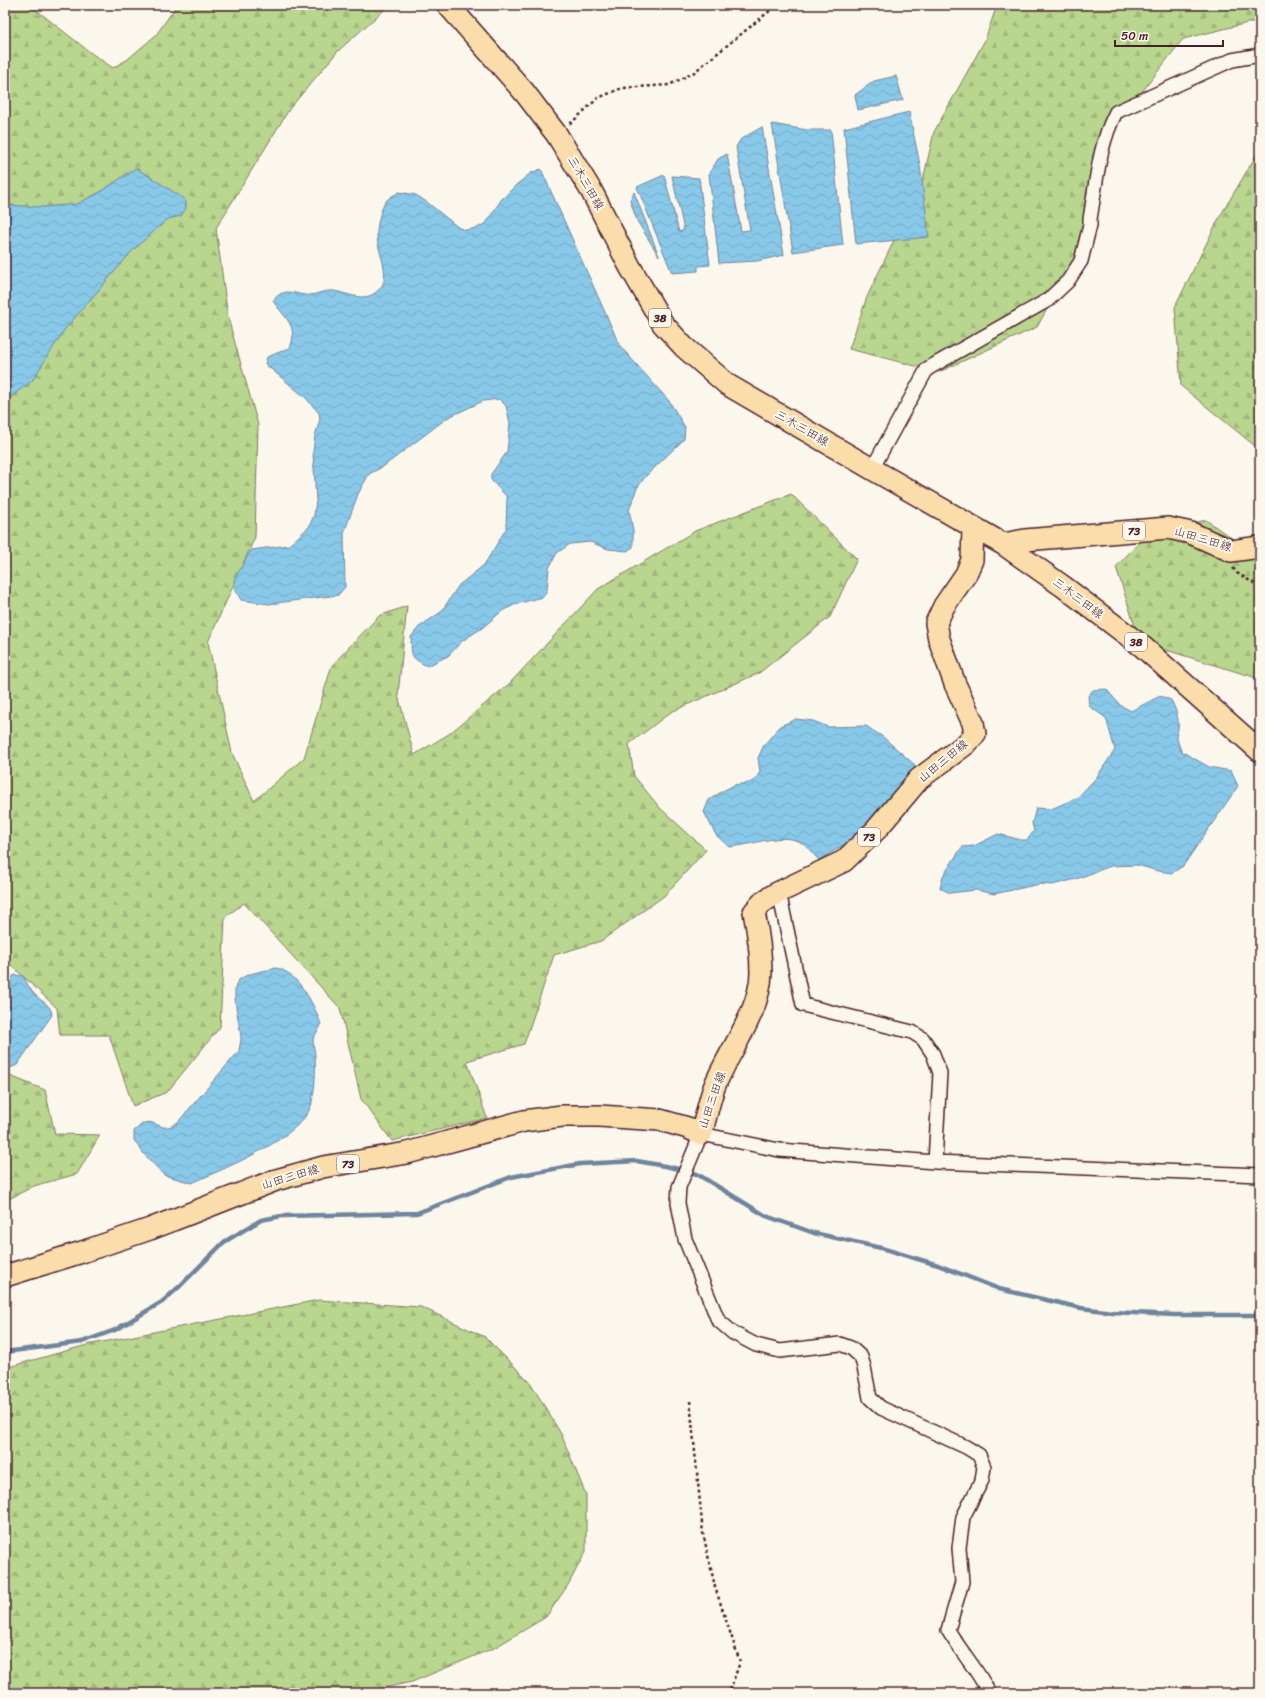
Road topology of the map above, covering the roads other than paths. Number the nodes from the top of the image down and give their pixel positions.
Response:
1 (448, 5) edge
2 (1260, 54) edge
3 (872, 469) junction
4 (973, 527) junction
5 (1003, 544) junction
6 (1260, 546) edge
7 (1260, 751) edge
8 (779, 892) junction
9 (701, 1134) junction
10 (934, 1162) junction
11 (1260, 1175) edge
12 (5, 1276) edge
13 (989, 1693) edge

1 - 3 main road, 三木三田線 / 38
2 - 3 street
3 - 4 main road, 三木三田線 / 38
4 - 5 main road, 三木三田線 / 38
4 - 8 main road, 山田三田線 / 73
5 - 6 main road, 山田三田線 / 73
5 - 7 main road, 三木三田線 / 38
8 - 9 main road, 山田三田線 / 73
8 - 10 street
9 - 10 street
9 - 12 main road, 山田三田線 / 73
9 - 13 street
10 - 11 street

